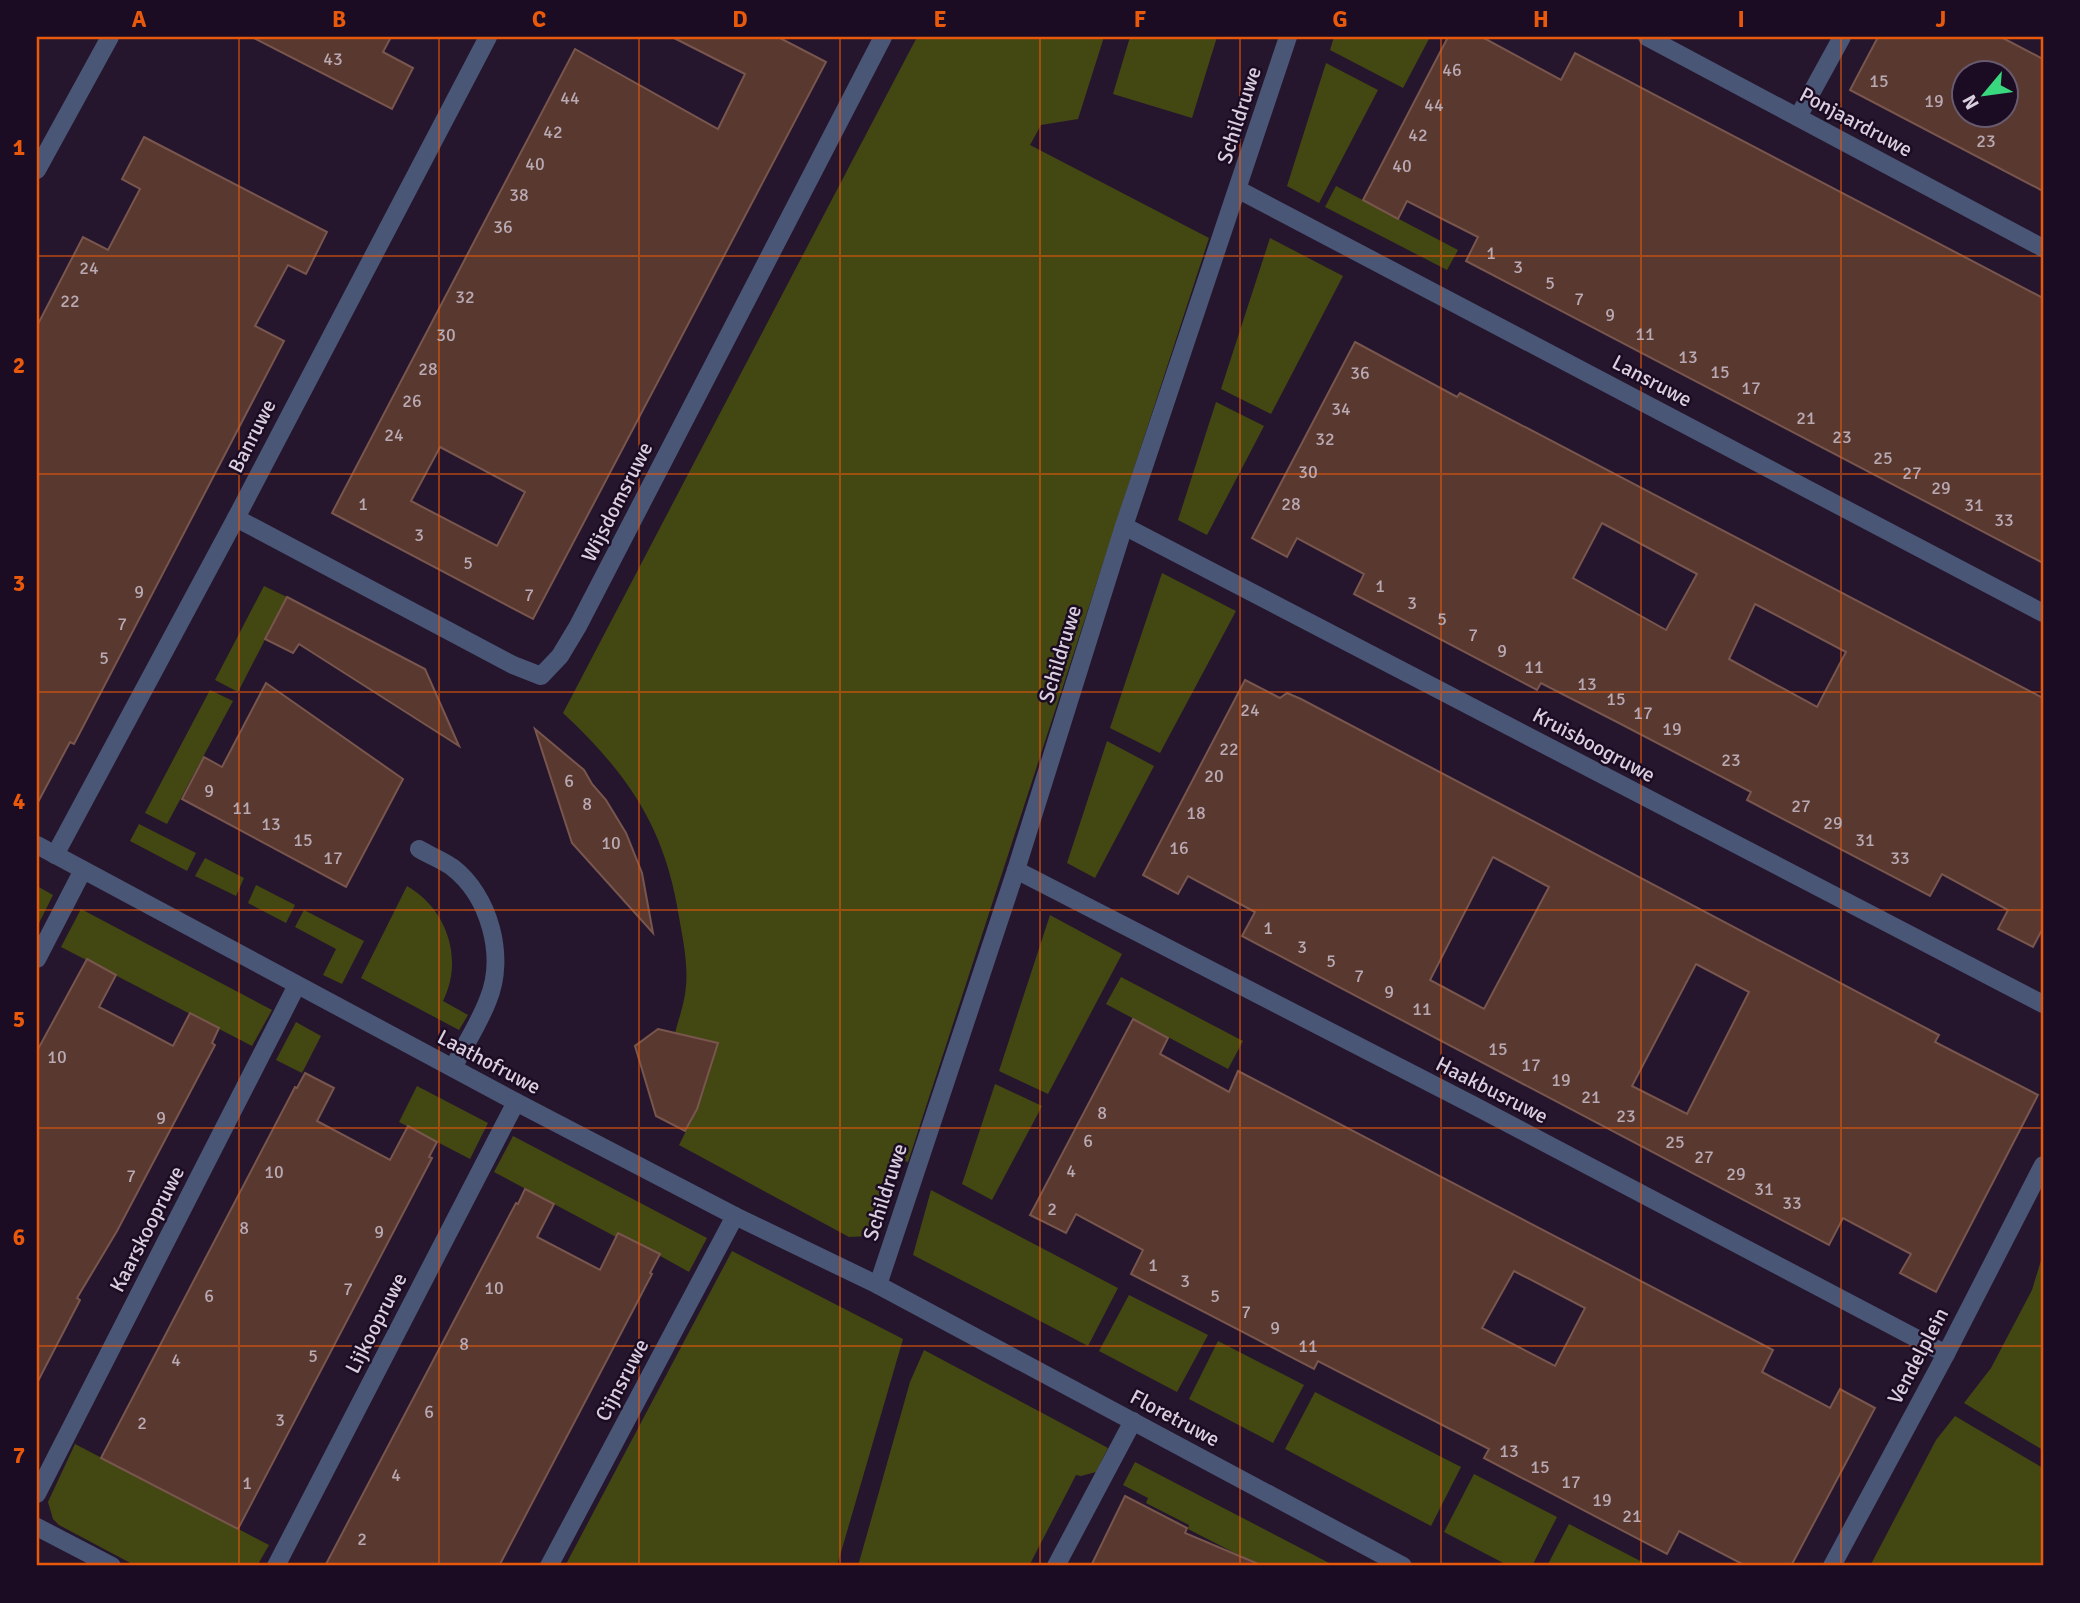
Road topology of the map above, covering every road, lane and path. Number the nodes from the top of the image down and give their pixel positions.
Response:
1 (110, 37) edge
2 (488, 37) edge
3 (883, 37) edge
4 (1289, 37) edge
5 (1647, 37) edge
6 (1842, 37) edge
7 (1798, 117) junction
8 (37, 170) edge
9 (1239, 190) junction
10 (2043, 248) edge
11 (236, 518) junction
12 (1124, 526) junction
13 (2043, 612) edge
14 (37, 845) edge
15 (419, 849) dead end
16 (55, 855) junction
17 (83, 870) junction
18 (1016, 870) junction
19 (37, 959) edge
20 (297, 985) junction
21 (2043, 1004) edge
22 (453, 1068) junction
23 (516, 1102) junction
24 (2043, 1166) edge
25 (735, 1216) junction
26 (878, 1285) junction
27 (925, 1310) joint
28 (1946, 1354) junction
29 (1133, 1421) junction
30 (37, 1494) edge
31 (37, 1527) edge
32 (112, 1566) edge
33 (276, 1566) edge
34 (549, 1566) edge
35 (1056, 1566) edge
36 (1403, 1566) edge
37 (1832, 1566) edge

1 - 8 street
2 - 11 street, Banruwe
3 - 11 street, Wijsdomsruwe
4 - 9 street, Schildruwe
5 - 7 street, Ponjaardruwe
6 - 7 street
7 - 10 street, Ponjaardruwe
9 - 12 street, Schildruwe
9 - 13 street, Lansruwe
11 - 16 street, Banruwe
12 - 18 street, Schildruwe
12 - 21 street, Kruisboogruwe
14 - 16 street, Laathofruwe
15 - 22 street
16 - 17 street, Laathofruwe
17 - 19 street
17 - 20 street, Laathofruwe
18 - 26 street, Schildruwe
18 - 28 street, Haakbusruwe
20 - 22 street, Laathofruwe
20 - 30 street, Kaarskoopruwe
22 - 23 street, Laathofruwe
23 - 25 street, Laathofruwe
23 - 33 street, Lijkoopruwe
24 - 28 street, Vendelplein
25 - 26 street, Laathofruwe
25 - 34 street, Cijnsruwe
26 - 27 street, Laathofruwe
27 - 29 street, Floretruwe
28 - 37 street, Vendelplein
29 - 35 street
29 - 36 street, Floretruwe
31 - 32 street

